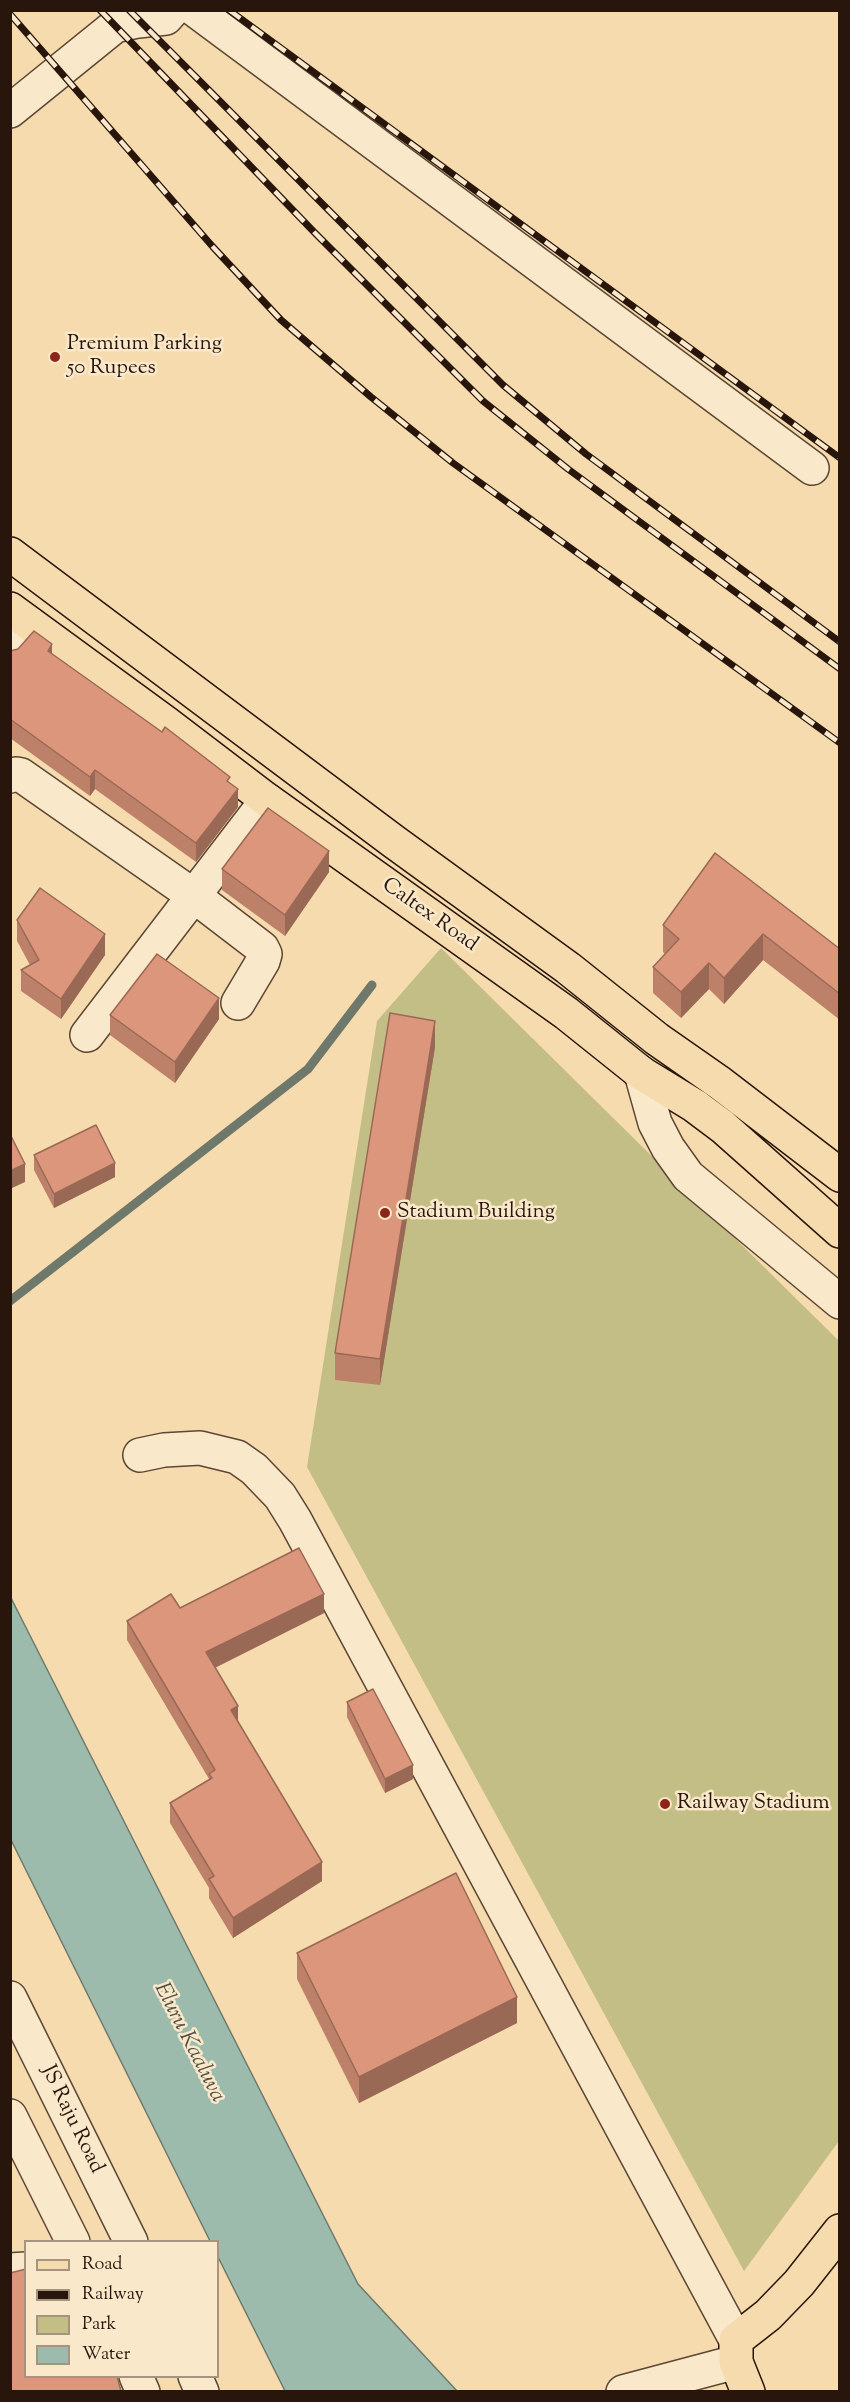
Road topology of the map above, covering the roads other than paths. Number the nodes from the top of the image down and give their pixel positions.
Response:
1 (173, 10) edge
2 (195, 10) edge
3 (10, 111) edge
4 (812, 468) dead end
5 (10, 555) edge
6 (20, 616) edge
7 (10, 651) edge
8 (10, 776) edge
9 (267, 800) junction
10 (194, 896) junction
11 (238, 1003) dead end
12 (87, 1035) dead end
13 (641, 1073) junction
14 (840, 1175) edge
15 (840, 1231) edge
16 (840, 1302) edge
17 (140, 1455) dead end
18 (10, 1998) edge
19 (10, 2116) edge
20 (840, 2231) edge
21 (72, 2240) edge
22 (131, 2240) edge
23 (740, 2365) edge
24 (623, 2391) edge

1 - 3 street
2 - 4 street
5 - 14 main road, Caltex Road
6 - 7 street
6 - 9 main road, Caltex Road
8 - 10 street
9 - 10 street
9 - 13 main road, Caltex Road
10 - 11 street
10 - 12 street
13 - 15 main road, Caltex Road
13 - 16 street
17 - 23 street
18 - 22 street, JS Raju Road
19 - 21 street
20 - 23 main road
23 - 24 street

